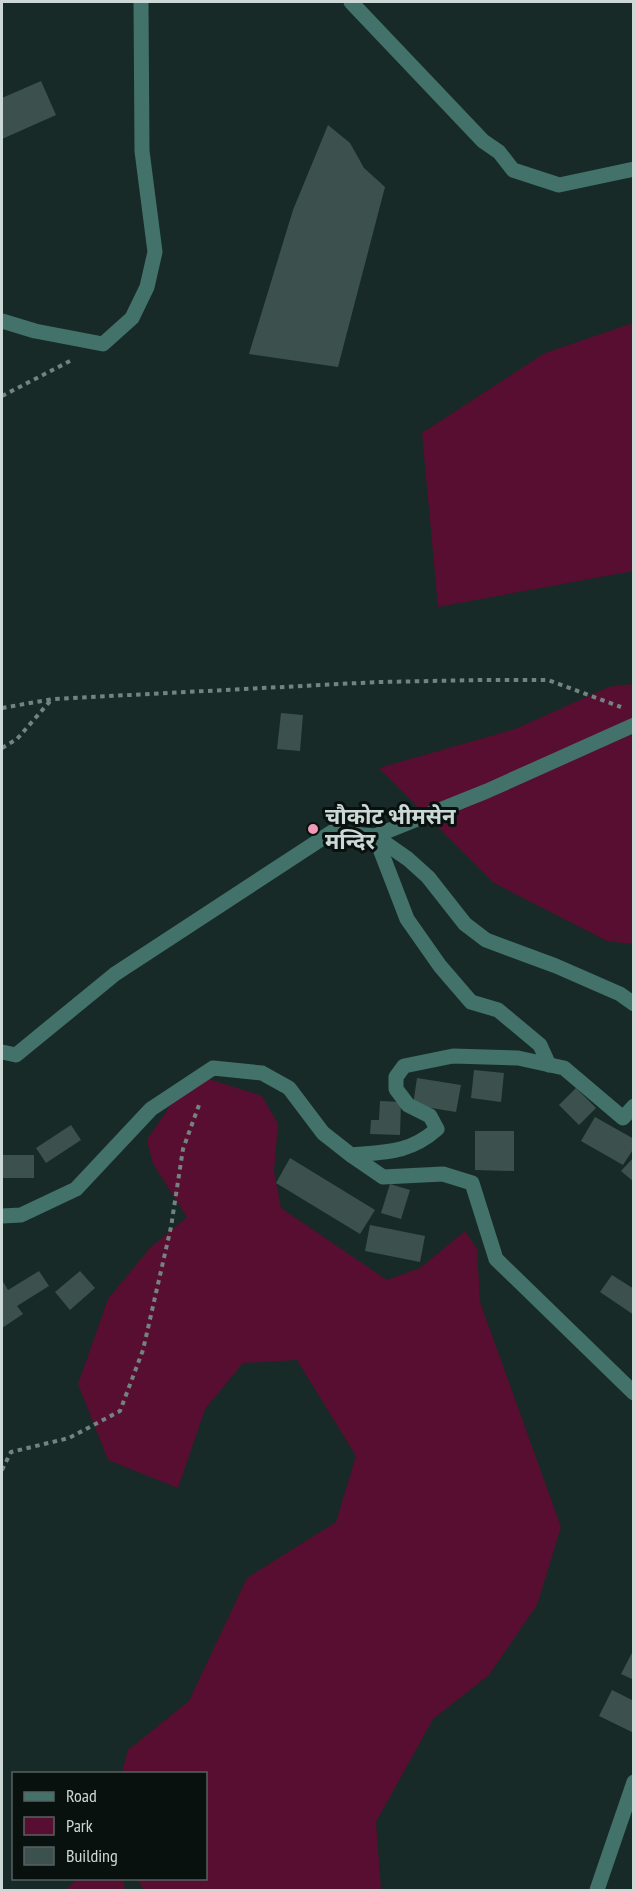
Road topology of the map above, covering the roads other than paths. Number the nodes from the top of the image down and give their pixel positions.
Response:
1 (141, 2) edge
2 (351, 2) edge
3 (633, 169) edge
4 (2, 321) edge
5 (633, 725) edge
6 (375, 836) junction
7 (633, 1004) edge
8 (2, 1052) edge
9 (549, 1065) junction
10 (633, 1106) edge
11 (351, 1155) junction
12 (2, 1216) edge
13 (633, 1393) edge
14 (633, 1782) edge
15 (597, 1890) edge

1 - 4 street
2 - 3 street
5 - 6 street
6 - 7 street
6 - 8 street
6 - 9 street
9 - 10 street
9 - 11 street
11 - 12 street
11 - 13 street
14 - 15 street

